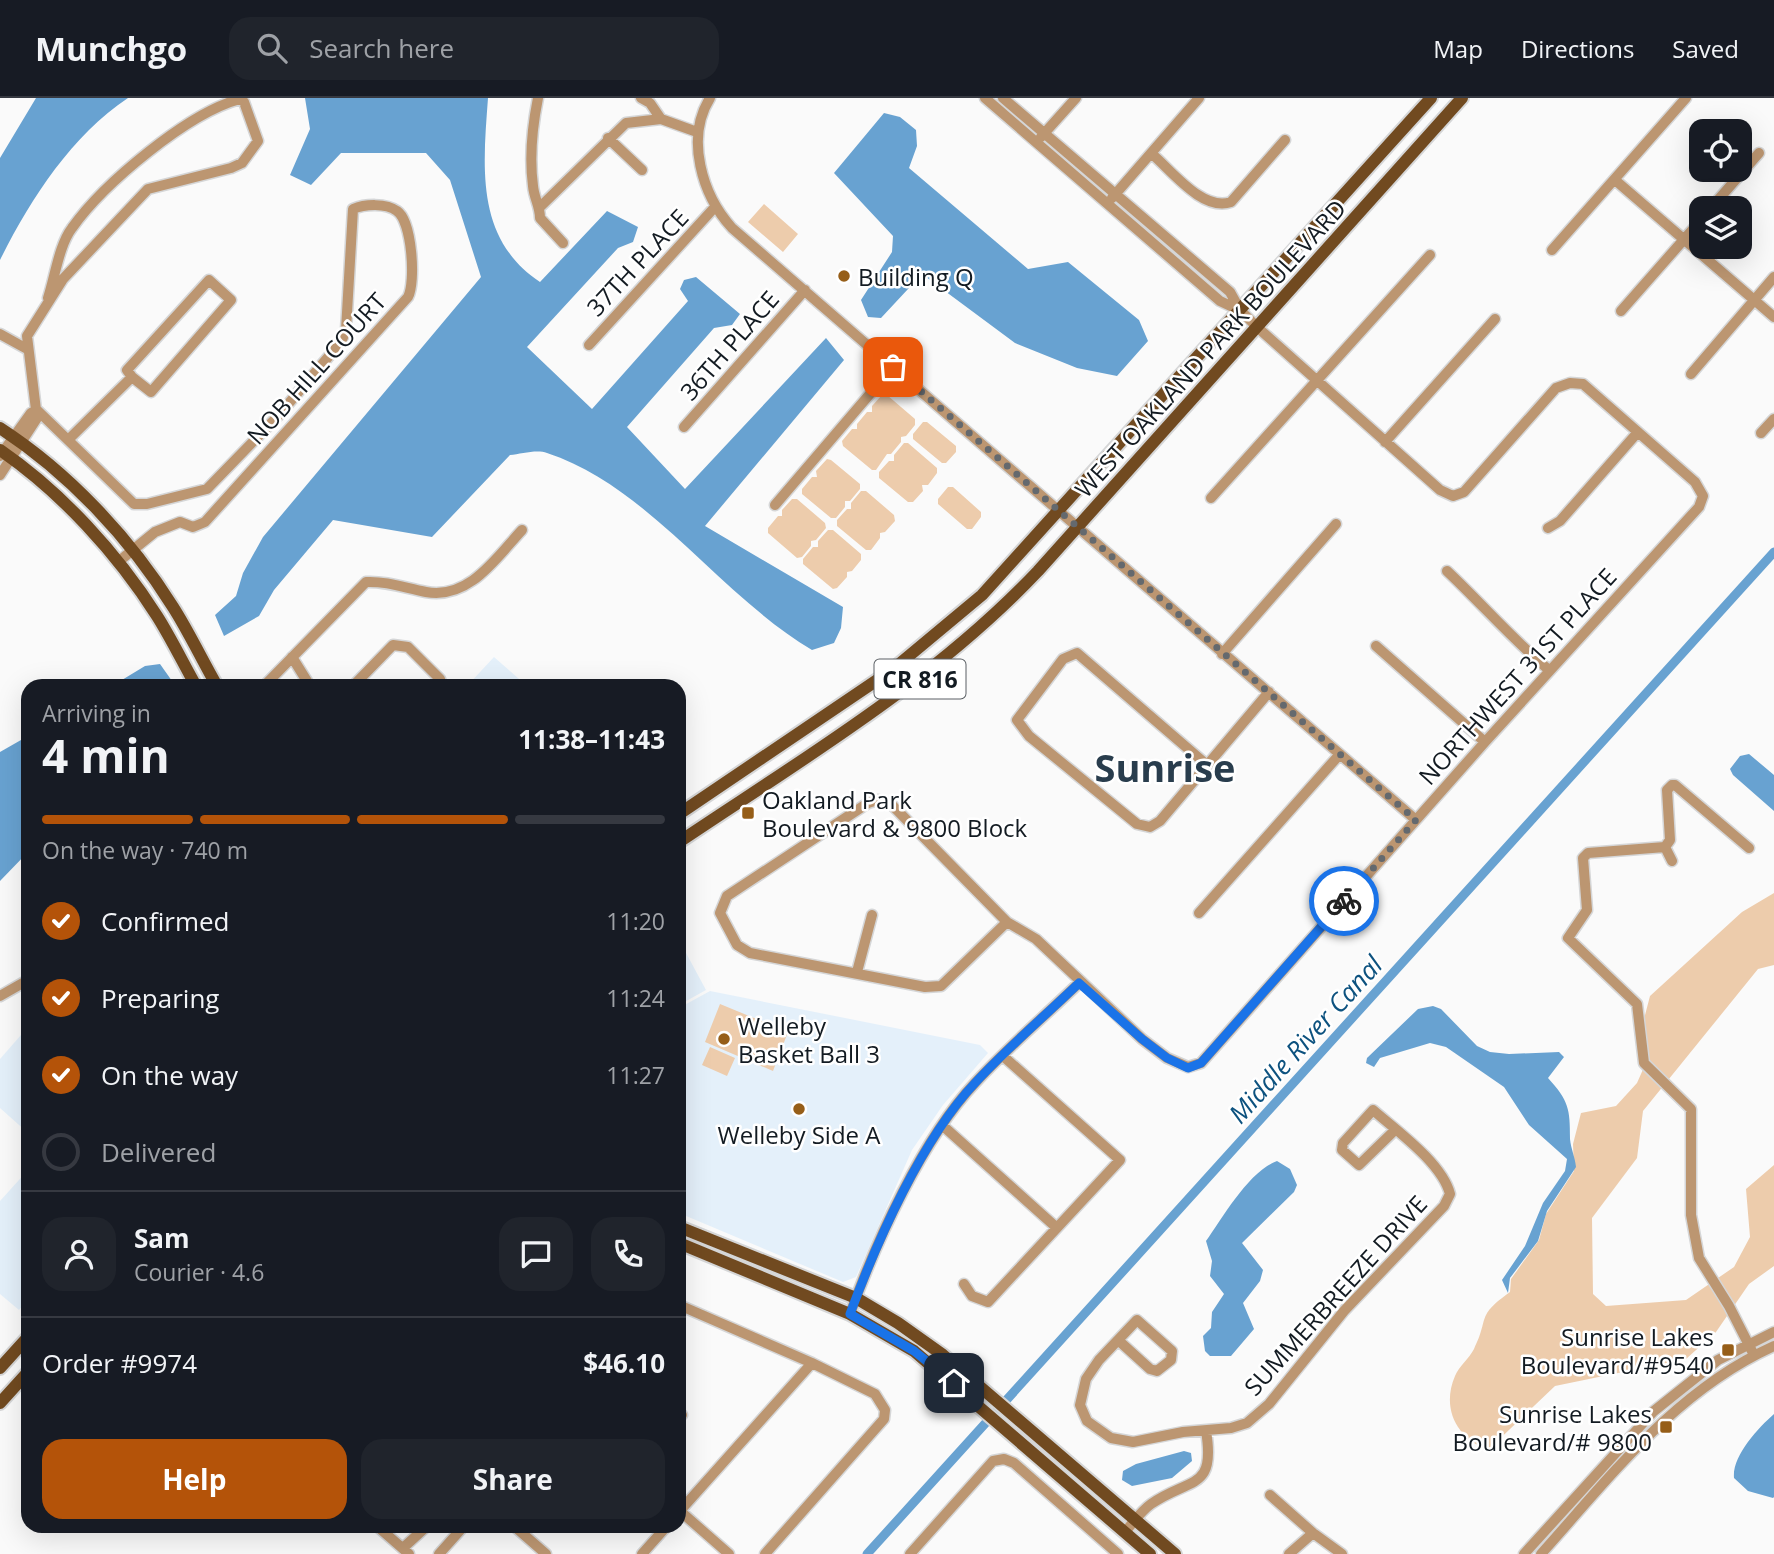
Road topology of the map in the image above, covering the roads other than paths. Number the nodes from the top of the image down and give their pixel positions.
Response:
1 (538, 98) edge
2 (641, 98) edge
3 (710, 98) edge
4 (985, 98) edge
5 (1003, 98) edge
6 (1076, 98) edge
7 (1199, 98) edge
8 (1431, 98) edge
9 (1462, 98) edge
10 (1686, 98) edge
11 (661, 119) junction
12 (698, 132) junction
13 (1045, 134) junction
14 (608, 138) junction
15 (1285, 140) dead end
16 (1036, 142) junction
17 (1759, 153) dead end
18 (1152, 154) junction
19 (642, 170) dead end
20 (1615, 180) junction
21 (1115, 195) junction
22 (1721, 196) edge
23 (1107, 204) junction
24 (540, 207) junction
25 (714, 208) junction
26 (1689, 233) edge
27 (1683, 240) junction
28 (563, 243) dead end
29 (1552, 250) dead end
30 (1430, 255) dead end
31 (1774, 277) edge
32 (805, 290) junction
33 (48, 299) junction
34 (1754, 299) junction
35 (1240, 310) junction
36 (1621, 311) dead end
37 (1774, 317) edge
38 (1495, 319) dead end
39 (1257, 327) junction
40 (0, 334) edge
41 (589, 345) dead end
42 (27, 349) junction
43 (893, 367) junction
44 (1691, 374) dead end
45 (132, 377) junction
46 (1316, 381) junction
47 (37, 410) junction
48 (1774, 419) edge
49 (0, 428) edge
50 (684, 428) dead end
51 (1638, 432) junction
52 (1761, 433) dead end
53 (70, 438) junction
54 (18, 440) junction
55 (1385, 442) junction
56 (4, 454) edge
57 (0, 475) edge
58 (1211, 498) dead end
59 (775, 505) dead end
60 (1061, 510) junction
61 (1336, 524) dead end
62 (1078, 527) junction
63 (1548, 528) dead end
64 (522, 530) dead end
65 (132, 551) junction
66 (118, 562) junction
67 (1447, 571) dead end
68 (1376, 646) dead end
69 (1222, 654) junction
70 (292, 657) junction
71 (1549, 670) junction
72 (192, 679) edge
73 (211, 679) edge
74 (271, 679) edge
75 (306, 679) edge
76 (360, 679) edge
77 (440, 679) edge
78 (1269, 692) junction
79 (1485, 741) junction
80 (1340, 754) junction
81 (1207, 765) junction
82 (686, 809) edge
83 (1416, 820) junction
84 (686, 837) edge
85 (1665, 848) junction
86 (1749, 848) dead end
87 (1672, 861) dead end
88 (1199, 912) dead end
89 (872, 915) dead end
90 (1007, 922) junction
91 (857, 972) junction
92 (1079, 983) junction
93 (21, 984) edge
94 (0, 996) edge
95 (1003, 1056) junction
96 (942, 1125) junction
97 (1395, 1130) junction
98 (1057, 1228) junction
99 (686, 1229) edge
100 (686, 1247) edge
101 (964, 1284) dead end
102 (856, 1298) junction
103 (686, 1308) edge
104 (850, 1314) junction
105 (1774, 1332) edge
106 (1118, 1340) junction
107 (1749, 1344) junction
108 (21, 1345) edge
109 (1774, 1346) edge
110 (1754, 1355) junction
111 (812, 1363) junction
112 (0, 1368) edge
113 (21, 1380) edge
114 (0, 1403) edge
115 (1206, 1431) junction
116 (1270, 1495) dead end
117 (686, 1505) edge
118 (686, 1517) edge
119 (1135, 1521) junction
120 (1125, 1532) junction
121 (385, 1533) edge
122 (421, 1533) edge
123 (458, 1533) edge
124 (522, 1533) edge
125 (661, 1533) edge
126 (1312, 1533) junction
127 (1297, 1550) edge
128 (406, 1551) edge
129 (439, 1554) edge
130 (546, 1554) edge
131 (642, 1554) edge
132 (729, 1554) edge
133 (765, 1554) edge
134 (910, 1554) edge
135 (1118, 1554) edge
136 (1150, 1554) edge
137 (1175, 1554) edge
138 (1289, 1554) edge
139 (1342, 1554) edge
140 (1524, 1554) edge
141 (1542, 1554) edge

1 - 24 street
2 - 11 street
3 - 12 street
4 - 16 street
5 - 13 street
6 - 13 street
7 - 18 street
8 - 35 main road, WEST OAKLAND PARK BOULEVARD / CR 816
9 - 39 main road, WEST OAKLAND PARK BOULEVARD / CR 816
10 - 20 street
11 - 12 street
11 - 14 street
12 - 25 street
13 - 16 street
13 - 21 street
14 - 19 street
14 - 24 street
15 - 18 street
16 - 23 street
17 - 22 street
18 - 21 street
20 - 27 street
20 - 29 street
21 - 23 street
21 - 35 street
23 - 35 street
24 - 28 street
25 - 32 street
25 - 41 street, 37TH PLACE
26 - 27 street
27 - 34 street
27 - 36 street
30 - 46 street
31 - 34 street
32 - 43 street
32 - 50 street, 36TH PLACE
33 - 33 street
33 - 42 street
34 - 37 street
34 - 44 street
35 - 39 street
35 - 60 main road, WEST OAKLAND PARK BOULEVARD / CR 816
38 - 55 street
39 - 46 street
39 - 62 main road, WEST OAKLAND PARK BOULEVARD / CR 816
40 - 42 street
42 - 47 street
43 - 59 street
43 - 60 street
45 - 45 street
45 - 53 street
46 - 55 street
46 - 58 street
47 - 53 street, NOB HILL COURT
47 - 54 street
48 - 52 street
49 - 54 main road
51 - 55 street
51 - 63 street
51 - 71 street, NORTHWEST 31ST PLACE
53 - 65 street, NOB HILL COURT
54 - 56 street
54 - 65 main road
56 - 57 street
56 - 66 main road
60 - 62 street
60 - 82 main road, WEST OAKLAND PARK BOULEVARD / CR 816
61 - 69 street
62 - 69 street
62 - 84 main road, WEST OAKLAND PARK BOULEVARD / CR 816
64 - 70 street
65 - 66 street, NOB HILL COURT
65 - 73 main road
66 - 72 main road
67 - 71 street
68 - 79 street
69 - 78 street
70 - 74 street
70 - 75 street
71 - 79 street, NORTHWEST 31ST PLACE
76 - 77 street
78 - 80 street
78 - 81 street
79 - 83 street, NORTHWEST 31ST PLACE
80 - 83 street
80 - 88 street
81 - 81 street
83 - 92 street, NORTHWEST 31ST PLACE
85 - 86 street
85 - 87 street
85 - 107 street
89 - 91 street
90 - 91 street
90 - 91 street
90 - 92 street
92 - 95 street
93 - 94 street
95 - 96 street
95 - 98 street
96 - 98 street
96 - 102 street
97 - 97 street, SUMMERBREEZE DRIVE
97 - 115 street, SUMMERBREEZE DRIVE
98 - 101 street
99 - 102 main road
100 - 104 main road
102 - 104 street
102 - 119 main road
103 - 111 street
104 - 120 main road
105 - 107 street
106 - 106 street, SUMMERBREEZE DRIVE
106 - 115 street, SUMMERBREEZE DRIVE
107 - 110 street
107 - 140 street
108 - 112 main road
109 - 110 street
110 - 141 street
111 - 117 street
111 - 133 street
113 - 114 main road
115 - 119 street
116 - 126 street
118 - 132 street
119 - 120 street
119 - 137 main road
120 - 136 main road
121 - 128 street
122 - 128 street
123 - 129 street
124 - 130 street
125 - 131 street
126 - 127 street
126 - 139 street
127 - 138 street
134 - 135 street

